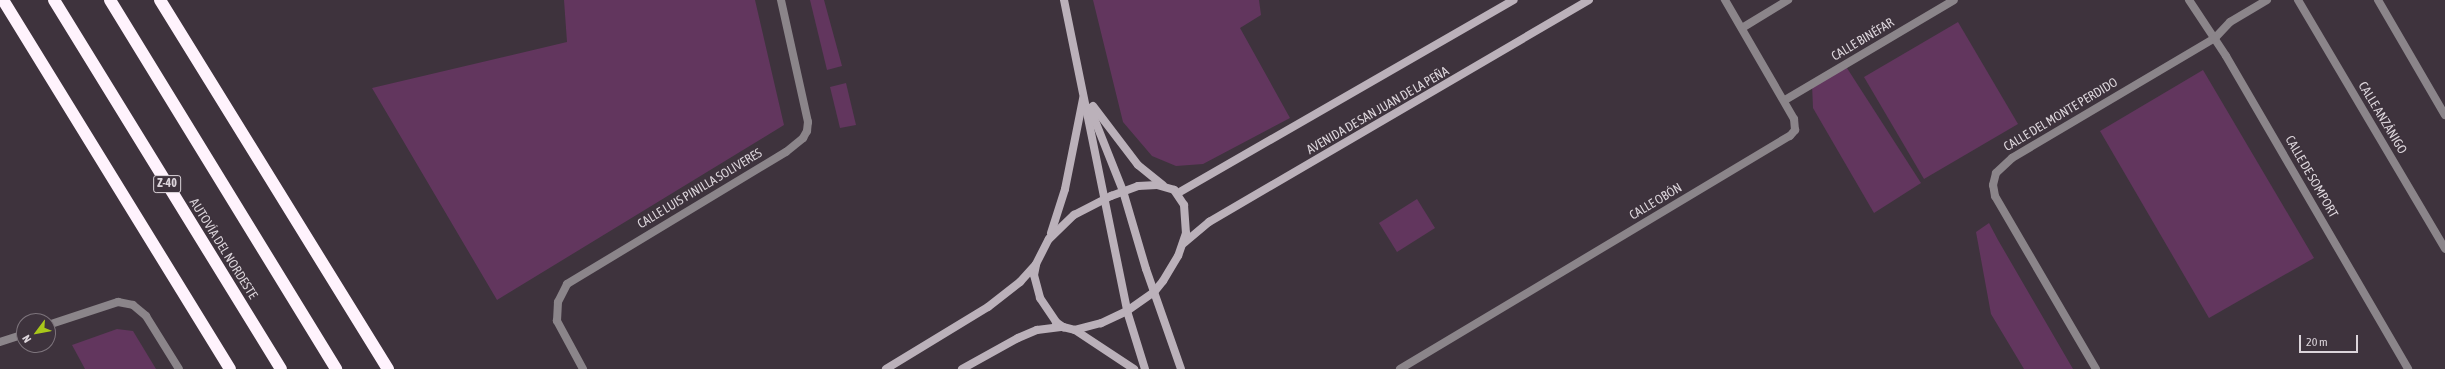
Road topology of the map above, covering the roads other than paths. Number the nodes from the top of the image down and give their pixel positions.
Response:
1 (3, 0) edge
2 (54, 0) edge
3 (110, 0) edge
4 (160, 0) edge
5 (781, 0) edge
6 (1064, 0) edge
7 (1513, 0) edge
8 (1589, 0) edge
9 (1725, 0) edge
10 (1788, 0) edge
11 (1954, 0) edge
12 (2189, 0) edge
13 (2267, 0) edge
14 (2298, 0) edge
15 (2378, 0) edge
16 (1742, 28) junction
17 (2215, 38) junction
18 (1084, 94) junction
19 (1785, 100) junction
20 (2445, 115) edge
21 (1164, 185) junction
22 (1123, 191) junction
23 (1178, 193) junction
24 (1102, 200) junction
25 (1049, 239) junction
26 (1183, 245) junction
27 (2445, 249) edge
28 (1036, 264) junction
29 (1154, 292) junction
30 (1127, 311) junction
31 (56, 323) edge
32 (1063, 327) junction
33 (1075, 330) junction
34 (16, 337) edge
35 (0, 342) edge
36 (179, 369) edge
37 (230, 369) edge
38 (281, 369) edge
39 (336, 369) edge
40 (388, 369) edge
41 (583, 369) edge
42 (886, 369) edge
43 (962, 369) edge
44 (1134, 369) edge
45 (1145, 369) edge
46 (1181, 369) edge
47 (1400, 369) edge
48 (2096, 369) edge
49 (2408, 369) edge

1 - 37 highway
2 - 38 highway, AUTOVÍA DEL NORDESTE / Z-40
3 - 39 highway
4 - 40 highway
5 - 41 street, CALLE LUIS PINILLA SOLIVERES
6 - 18 main road
7 - 23 main road
8 - 26 main road, AVENIDA DE SAN JUAN DE LA PEÑA
9 - 16 street, CALLE OBÓN
10 - 16 street
11 - 19 street, CALLE BINÉFAR
12 - 17 street, CALLE DE SOMPORT
13 - 17 street, CALLE DEL MONTE PERDIDO
14 - 27 street, CALLE ANZÁNIGO
15 - 20 street
16 - 19 street, CALLE OBÓN
17 - 48 street, CALLE DEL MONTE PERDIDO
17 - 49 street, CALLE DE SOMPORT
18 - 21 main road
18 - 22 main road
18 - 24 main road
18 - 25 main road
19 - 47 street, CALLE OBÓN
21 - 22 main road
21 - 23 main road
22 - 24 main road
22 - 29 main road
23 - 26 main road, AVENIDA DE SAN JUAN DE LA PEÑA
24 - 25 main road
24 - 30 main road
25 - 28 main road
26 - 29 main road, AVENIDA DE SAN JUAN DE LA PEÑA
28 - 32 main road
28 - 42 main road
29 - 30 main road, AVENIDA DE SAN JUAN DE LA PEÑA
29 - 46 main road
30 - 33 main road, AVENIDA DE SAN JUAN DE LA PEÑA
30 - 45 main road
31 - 36 street
32 - 33 main road
32 - 43 main road
33 - 44 main road
34 - 35 street

